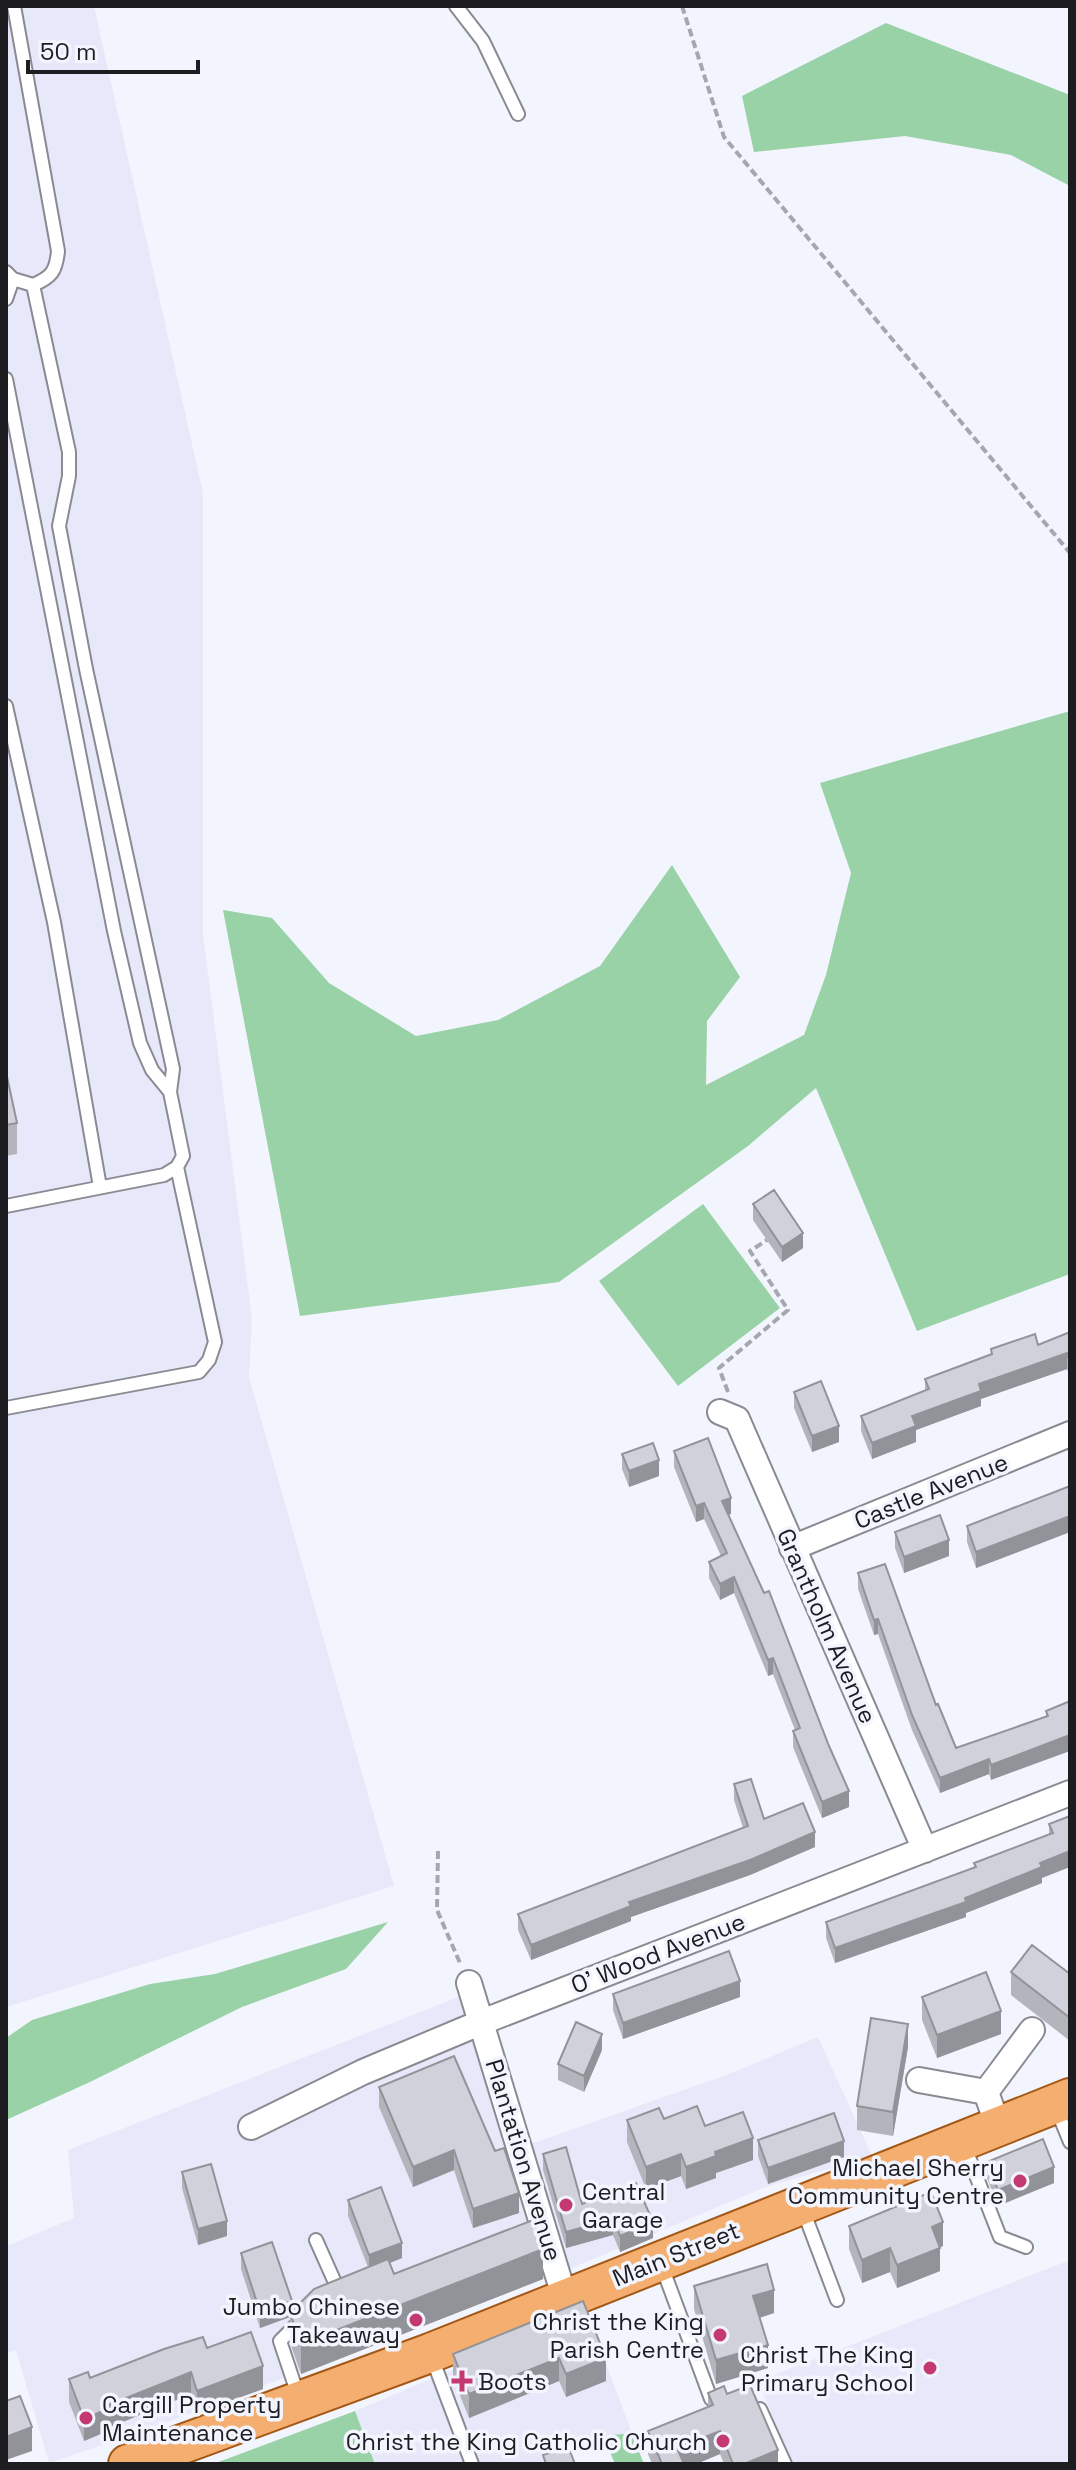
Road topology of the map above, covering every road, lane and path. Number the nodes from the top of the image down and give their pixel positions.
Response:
1 (14, 6) edge
2 (456, 6) edge
3 (682, 6) edge
4 (518, 114) dead end
5 (10, 276) edge
6 (33, 285) junction
7 (6, 299) edge
8 (6, 379) edge
9 (1070, 553) edge
10 (6, 706) edge
11 (170, 1092) junction
12 (177, 1167) junction
13 (100, 1187) junction
14 (6, 1206) edge
15 (767, 1240) edge
16 (6, 1408) edge
17 (729, 1415) joint
18 (1070, 1434) edge
19 (792, 1548) junction
20 (1070, 1793) edge
21 (925, 1850) junction
22 (438, 1851) dead end
23 (469, 1983) joint
24 (482, 2022) junction
25 (1032, 2030) dead end
26 (919, 2080) dead end
27 (1062, 2101) edge
28 (992, 2109) junction
29 (251, 2127) dead end
30 (963, 2141) junction
31 (1070, 2142) edge
32 (801, 2205) junction
33 (316, 2240) dead end
34 (1026, 2247) dead end
35 (659, 2261) junction
36 (565, 2299) junction
37 (837, 2300) dead end
38 (331, 2303) edge
39 (309, 2312) edge
40 (430, 2353) junction
41 (737, 2392) edge
42 (300, 2401) junction
43 (756, 2401) edge
44 (128, 2464) edge
45 (472, 2464) edge
46 (785, 2464) edge

1 - 6 lane
2 - 4 lane
3 - 9 path
5 - 6 lane
5 - 7 lane
6 - 11 lane
8 - 11 lane
10 - 13 lane
11 - 12 lane
12 - 13 lane
12 - 16 lane
13 - 14 lane
15 - 17 path
17 - 19 street, Grantholm Avenue
18 - 19 street, Castle Avenue
19 - 21 street, Grantholm Avenue
20 - 21 street, O' Wood Avenue
21 - 24 street, O' Wood Avenue
22 - 23 path
23 - 24 street, Plantation Avenue
24 - 29 street, O' Wood Avenue
24 - 36 street, Plantation Avenue
25 - 28 street
26 - 28 street
27 - 28 main road, Main Street
27 - 31 lane
28 - 30 main road, Main Street
30 - 32 main road, Main Street
30 - 34 lane
32 - 35 main road, Main Street
32 - 37 lane
33 - 38 lane
35 - 36 main road, Main Street
35 - 41 lane
36 - 40 main road, Main Street
39 - 42 lane
40 - 42 main road, Main Street
40 - 45 lane
42 - 44 main road, Main Street
43 - 46 lane

